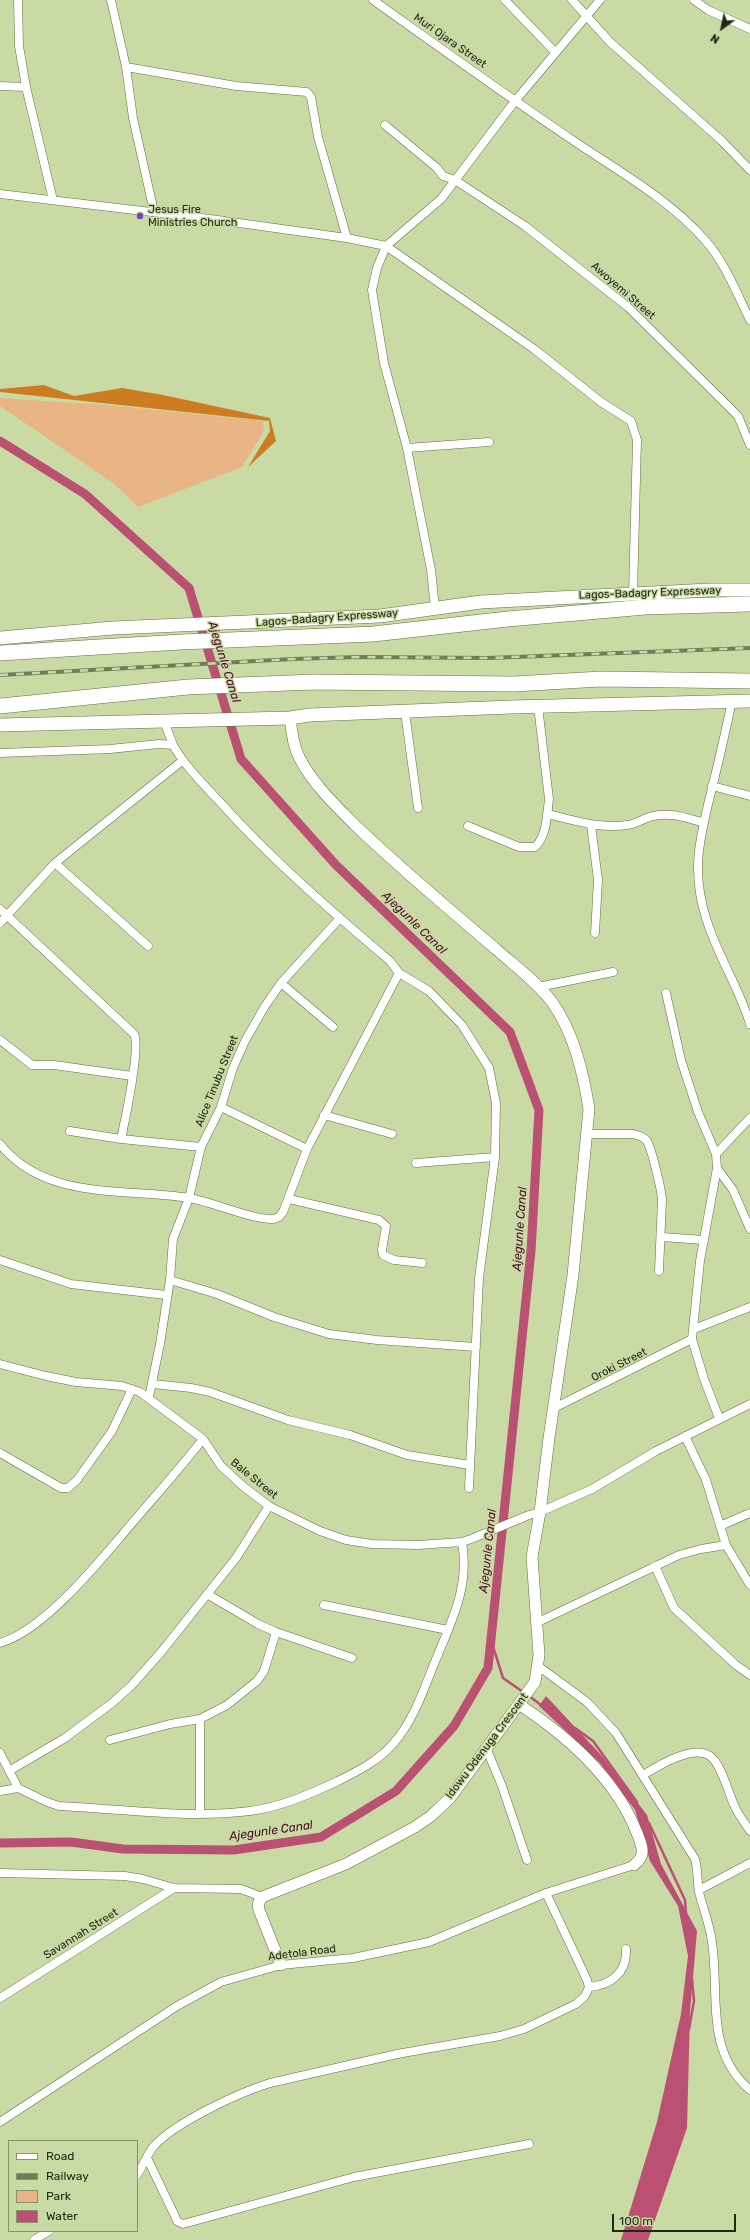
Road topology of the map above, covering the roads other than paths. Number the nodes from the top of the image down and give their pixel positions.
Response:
1 (18, 0) edge
2 (111, 0) edge
3 (373, 0) edge
4 (505, 0) edge
5 (572, 0) edge
6 (600, 0) edge
7 (694, 0) edge
8 (587, 17) junction
9 (750, 29) edge
10 (555, 52) junction
11 (126, 67) junction
12 (0, 86) edge
13 (26, 87) junction
14 (515, 101) junction
15 (385, 125) dead end
16 (750, 170) edge
17 (455, 180) junction
18 (0, 194) edge
19 (53, 200) junction
20 (154, 212) junction
21 (347, 238) junction
22 (386, 246) junction
23 (750, 320) edge
24 (489, 442) dead end
25 (750, 445) edge
26 (407, 448) junction
27 (750, 590) edge
28 (634, 594) junction
29 (750, 604) edge
30 (435, 608) junction
31 (0, 638) edge
32 (0, 652) edge
33 (750, 681) edge
34 (732, 701) junction
35 (750, 701) edge
36 (0, 706) edge
37 (538, 706) junction
38 (405, 712) junction
39 (290, 718) junction
40 (164, 721) junction
41 (0, 725) edge
42 (173, 745) junction
43 (0, 753) edge
44 (182, 761) junction
45 (712, 786) junction
46 (750, 796) edge
47 (418, 808) dead end
48 (547, 814) junction
49 (702, 822) junction
50 (591, 825) junction
51 (468, 826) dead end
52 (54, 863) junction
53 (3, 912) edge
54 (340, 918) junction
55 (0, 923) edge
56 (595, 934) dead end
57 (148, 946) dead end
58 (613, 972) dead end
59 (399, 973) junction
60 (281, 983) junction
61 (538, 987) junction
62 (666, 993) dead end
63 (750, 1024) edge
64 (333, 1027) dead end
65 (0, 1040) edge
66 (132, 1076) junction
67 (221, 1108) junction
68 (324, 1115) junction
69 (750, 1118) edge
70 (70, 1131) dead end
71 (392, 1134) dead end
72 (588, 1134) junction
73 (121, 1140) junction
74 (0, 1144) edge
75 (201, 1147) junction
76 (307, 1149) junction
77 (716, 1154) junction
78 (495, 1157) junction
79 (416, 1163) dead end
80 (717, 1168) junction
81 (189, 1198) junction
82 (289, 1199) junction
83 (750, 1229) edge
84 (662, 1237) junction
85 (704, 1240) junction
86 (0, 1260) edge
87 (422, 1263) dead end
88 (660, 1270) dead end
89 (170, 1280) junction
90 (166, 1295) junction
91 (750, 1307) edge
92 (694, 1329) junction
93 (692, 1339) junction
94 (476, 1347) junction
95 (0, 1364) edge
96 (153, 1384) junction
97 (132, 1389) junction
98 (149, 1397) junction
99 (750, 1404) edge
100 (554, 1408) junction
101 (719, 1418) junction
102 (685, 1436) junction
103 (203, 1439) junction
104 (0, 1453) edge
105 (470, 1465) junction
106 (469, 1488) dead end
107 (269, 1506) junction
108 (540, 1512) junction
109 (750, 1513) edge
110 (720, 1526) junction
111 (462, 1542) junction
112 (726, 1545) junction
113 (655, 1566) junction
114 (750, 1585) edge
115 (207, 1594) junction
116 (324, 1605) dead end
117 (536, 1623) junction
118 (448, 1630) junction
119 (276, 1632) junction
120 (0, 1643) edge
121 (352, 1658) dead end
122 (538, 1666) junction
123 (750, 1675) edge
124 (523, 1700) junction
125 (200, 1719) junction
126 (110, 1740) dead end
127 (487, 1750) junction
128 (0, 1753) edge
129 (10, 1771) junction
130 (643, 1775) junction
131 (18, 1788) junction
132 (0, 1791) edge
133 (200, 1814) junction
134 (750, 1831) edge
135 (527, 1860) dead end
136 (750, 1863) edge
137 (634, 1865) joint
138 (0, 1873) edge
139 (174, 1888) junction
140 (699, 1890) junction
141 (546, 1893) junction
142 (262, 1897) junction
143 (626, 1950) dead end
144 (281, 1964) junction
145 (589, 1987) junction
146 (0, 1998) edge
147 (750, 2090) edge
148 (0, 2122) edge
149 (529, 2144) dead end
150 (147, 2158) junction
151 (138, 2173) edge
152 (47, 2232) edge
153 (34, 2240) edge

1 - 13 street
2 - 11 street
3 - 14 street, Muri Ojara Street
4 - 10 street
5 - 8 street
6 - 8 street
7 - 9 street
8 - 10 street
8 - 16 street
10 - 14 street
11 - 20 street
11 - 21 street
12 - 13 street
13 - 19 street
14 - 17 street
14 - 23 street, Muri Ojara Street
15 - 17 street, Awoyemi Street
17 - 22 street
17 - 25 street, Awoyemi Street
18 - 19 street
19 - 20 street
20 - 21 street
21 - 22 street
22 - 26 street
22 - 28 street
24 - 26 street
26 - 30 street
27 - 28 main road, Lagos-Badagry Expressway
28 - 30 main road, Lagos-Badagry Expressway
29 - 32 highway, Lagos-Badagry Expressway
30 - 31 main road, Lagos-Badagry Expressway
33 - 36 highway
34 - 35 main road
34 - 37 main road
34 - 45 street
37 - 38 main road
37 - 48 street
38 - 39 main road
38 - 47 street
39 - 40 main road
39 - 61 street
40 - 41 main road
40 - 42 street
42 - 43 street
42 - 44 street
44 - 52 street
44 - 54 street
45 - 46 street
45 - 49 street
48 - 50 street
48 - 51 street
49 - 50 street
49 - 63 street
50 - 56 street
52 - 53 street
52 - 57 street
53 - 55 street
53 - 66 street
54 - 59 street
54 - 60 street, Alice Tinubu Street
58 - 61 street
59 - 68 street
59 - 78 street
60 - 64 street
60 - 67 street, Alice Tinubu Street
61 - 72 street
62 - 77 street
65 - 66 street
66 - 73 street
67 - 75 street, Alice Tinubu Street
67 - 76 street
68 - 71 street
68 - 76 street
69 - 77 street
70 - 73 street
72 - 84 street
72 - 100 street
73 - 75 street
74 - 81 street
75 - 81 street, Alice Tinubu Street
76 - 82 street
77 - 80 street
78 - 79 street
78 - 94 street
80 - 83 street
80 - 85 street
81 - 82 street
81 - 89 street, Alice Tinubu Street
82 - 87 street
84 - 85 street
84 - 88 street
85 - 92 street
86 - 90 street
89 - 90 street, Alice Tinubu Street
89 - 94 street
90 - 96 street, Alice Tinubu Street
91 - 92 street
92 - 93 street
93 - 100 street, Oroki Street
93 - 101 street
94 - 105 street
95 - 97 street, Bale Street
96 - 98 street, Alice Tinubu Street
96 - 105 street
97 - 98 street, Bale Street
97 - 104 street
98 - 103 street, Bale Street
99 - 101 street, Bale Street
100 - 108 street
101 - 102 street, Bale Street
102 - 108 street, Bale Street
102 - 110 street
103 - 107 street, Bale Street
103 - 120 street
105 - 106 street
107 - 111 street, Bale Street
107 - 115 street
108 - 111 street, Bale Street
108 - 117 street
109 - 110 street
110 - 112 street
111 - 118 street
112 - 113 street
112 - 114 street
113 - 117 street
113 - 123 street
115 - 119 street
115 - 129 street
116 - 118 street
117 - 122 street
118 - 133 street
119 - 121 street
119 - 125 street
122 - 124 street, Idowu Odenuga Crescent
122 - 130 street
124 - 127 street, Idowu Odenuga Crescent
124 - 137 street
125 - 126 street
125 - 133 street
127 - 135 street
127 - 142 street, Idowu Odenuga Crescent
128 - 129 street
129 - 131 street
130 - 134 street
130 - 140 street
131 - 132 street
131 - 133 street
136 - 140 street
137 - 141 street, Adetola Road
138 - 139 street
139 - 142 street
139 - 146 street, Savannah Street
140 - 147 street
141 - 144 street, Adetola Road
141 - 145 street
142 - 144 street
143 - 145 street
144 - 148 street, Adetola Road
145 - 150 street
149 - 150 street
150 - 151 street
152 - 153 street

